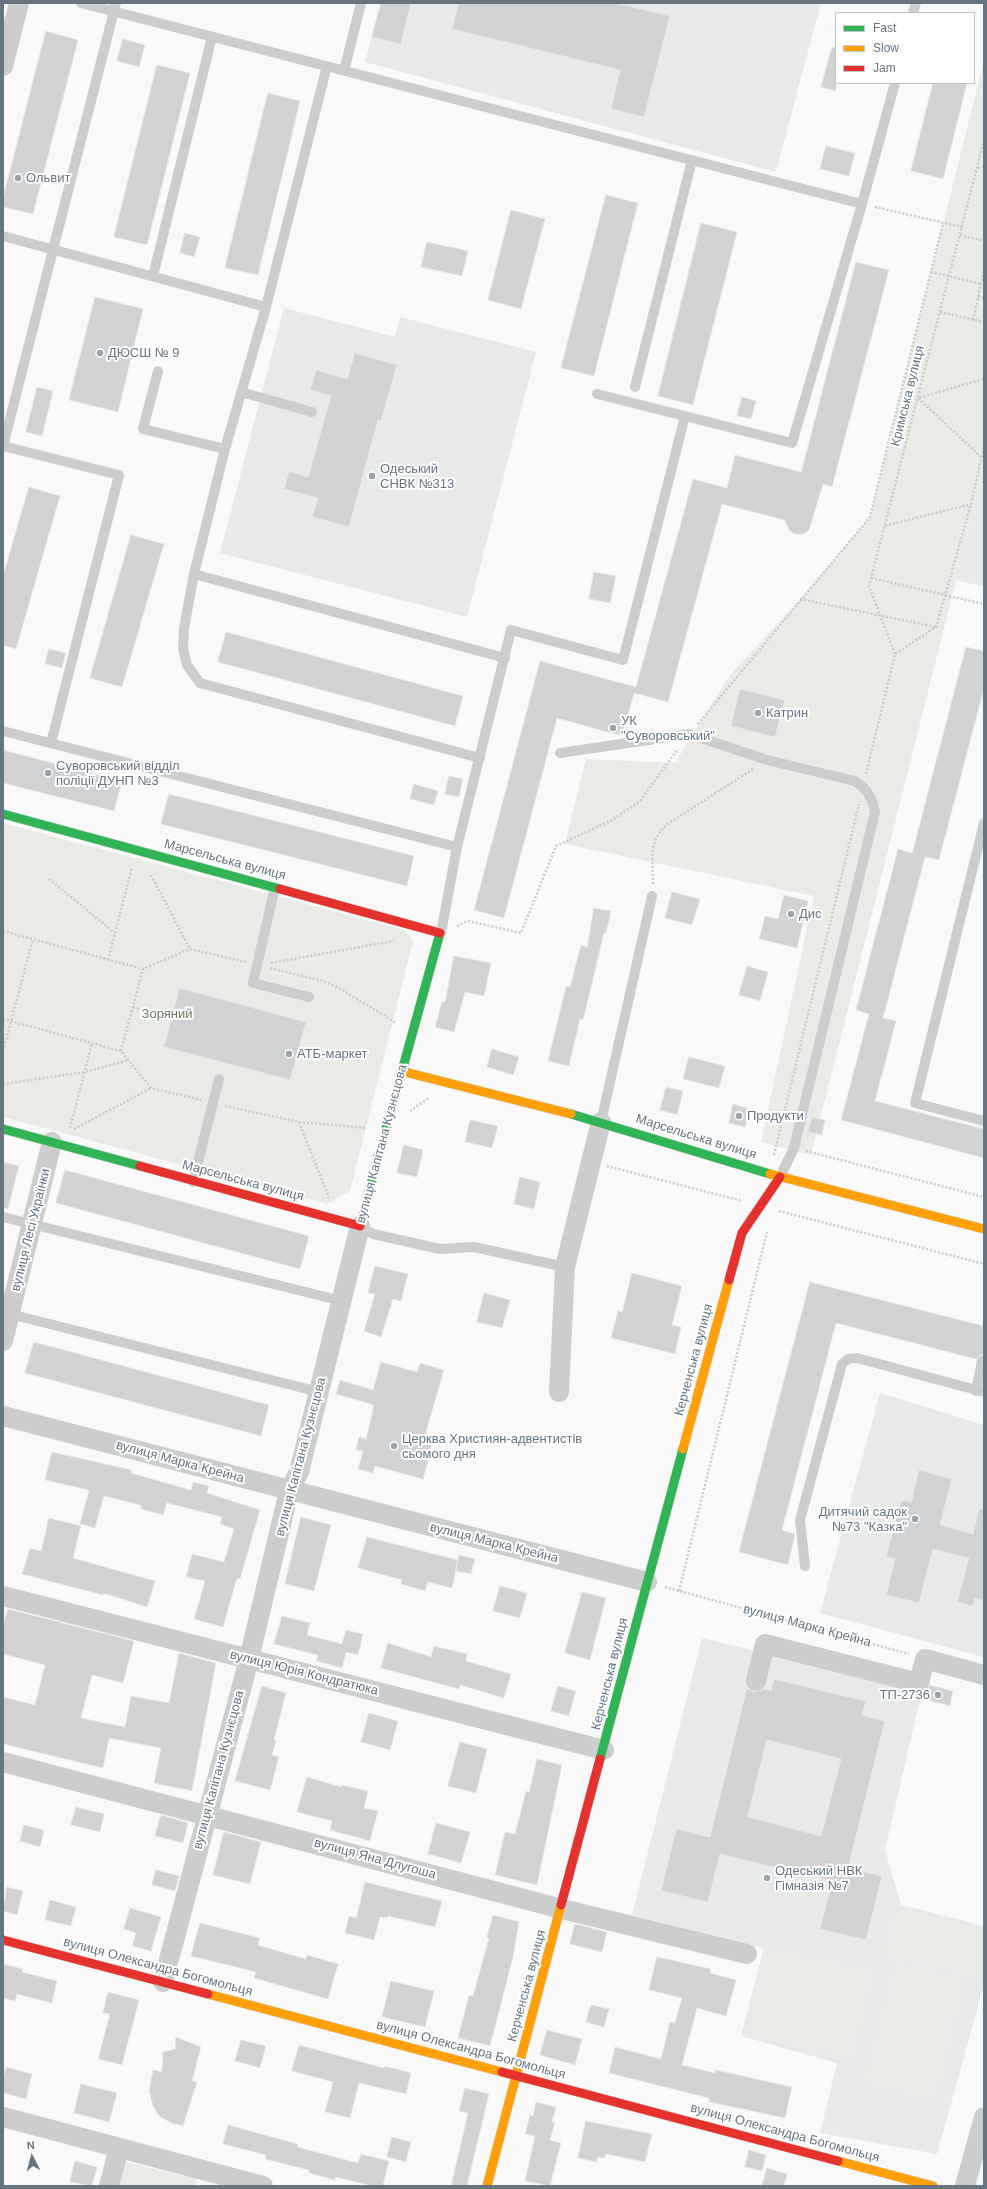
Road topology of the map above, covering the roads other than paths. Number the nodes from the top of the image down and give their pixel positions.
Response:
1 (19, 3) edge
2 (81, 3) edge
3 (361, 3) edge
4 (114, 7) edge
5 (212, 37) junction
6 (3, 66) edge
7 (327, 66) junction
8 (344, 71) junction
9 (895, 84) edge
10 (692, 160) junction
11 (862, 204) junction
12 (3, 236) edge
13 (54, 249) junction
14 (153, 276) junction
15 (266, 307) junction
16 (158, 371) dead end
17 (635, 387) dead end
18 (241, 392) junction
19 (597, 394) dead end
20 (312, 412) dead end
21 (685, 416) junction
22 (3, 446) edge
23 (225, 449) junction
24 (194, 574) junction
25 (505, 658) junction
26 (3, 731) edge
27 (51, 743) junction
28 (560, 753) dead end
29 (480, 758) junction
30 (3, 814) edge
31 (984, 822) edge
32 (457, 847) junction
33 (275, 887) junction
34 (652, 896) road end
35 (440, 933) junction
36 (309, 997) dead end
37 (402, 1071) junction
38 (219, 1079) dead end
39 (984, 1121) edge
40 (600, 1122) junction
41 (3, 1129) edge
42 (52, 1142) junction
43 (780, 1177) junction
44 (193, 1182) junction
45 (3, 1216) edge
46 (32, 1224) junction
47 (360, 1226) junction
48 (984, 1229) edge
49 (565, 1266) junction
50 (342, 1301) junction
51 (10, 1314) junction
52 (3, 1341) edge
53 (982, 1361) dead end
54 (980, 1391) edge
55 (319, 1392) junction
56 (558, 1392) dead end
57 (3, 1416) edge
58 (289, 1491) junction
59 (804, 1566) dead end
60 (647, 1582) junction
61 (3, 1596) edge
62 (249, 1659) junction
63 (984, 1675) edge
64 (756, 1681) dead end
65 (604, 1750) junction
66 (3, 1762) edge
67 (207, 1815) junction
68 (562, 1909) junction
69 (3, 1940) edge
70 (747, 1954) dead end
71 (163, 1982) junction
72 (516, 2075) junction
73 (3, 2117) edge
74 (984, 2117) edge
75 (119, 2148) junction
76 (109, 2186) edge
77 (263, 2186) edge
78 (487, 2186) edge
79 (933, 2186) edge
80 (965, 2186) edge

1 - 6 street
2 - 4 lane
3 - 8 lane
4 - 5 lane
4 - 13 lane
5 - 7 lane
5 - 14 lane
7 - 8 lane
7 - 15 lane
8 - 10 lane
9 - 11 lane
10 - 11 lane
10 - 17 lane
11 - 21 lane
12 - 13 lane
13 - 14 lane
13 - 22 lane
14 - 15 lane
15 - 18 lane
16 - 23 lane
18 - 20 lane
18 - 23 lane
19 - 21 lane
21 - 25 lane
22 - 27 lane
23 - 24 lane
24 - 25 lane
24 - 29 lane
25 - 29 lane
26 - 27 lane
27 - 32 lane
28 - 43 lane
29 - 32 lane
30 - 33 street, Марсельська вулиця
31 - 39 lane
32 - 35 lane
33 - 35 street, Марсельська вулиця
33 - 36 lane
34 - 40 lane
35 - 37 street, вулиця Капітана Кузнєцова
37 - 40 street, Марсельська вулиця
37 - 47 street, вулиця Капітана Кузнєцова
38 - 44 lane
40 - 43 street, Марсельська вулиця
40 - 49 street
41 - 42 street, Марсельська вулиця
42 - 44 street, Марсельська вулиця
42 - 46 street, вулиця Лесі Українки
43 - 48 street, Марсельська вулиця
43 - 60 street, Керченська вулиця
44 - 47 street, Марсельська вулиця
45 - 46 lane
46 - 50 lane
46 - 51 street, вулиця Лесі Українки
47 - 49 lane
47 - 50 street, вулиця Капітана Кузнєцова
49 - 56 street
50 - 55 street, вулиця Капітана Кузнєцова
51 - 52 street, вулиця Лесі Українки
51 - 55 lane
53 - 54 lane
54 - 59 lane
55 - 58 street, вулиця Капітана Кузнєцова
57 - 58 street, вулиця Марка Крейна
58 - 60 street, вулиця Марка Крейна
58 - 62 street, вулиця Капітана Кузнєцова
60 - 65 street, Керченська вулиця
61 - 62 street, вулиця Юрія Кондратюка
62 - 65 street, вулиця Юрія Кондратюка
62 - 67 street, вулиця Капітана Кузнєцова
63 - 64 street
65 - 68 street, Керченська вулиця
66 - 67 street, вулиця Яна Длугоша
67 - 68 street, вулиця Яна Длугоша
67 - 71 street, вулиця Капітана Кузнєцова
68 - 70 street, вулиця Яна Длугоша
68 - 72 street, Керченська вулиця
69 - 71 street, вулиця Олександра Богомольця
71 - 72 street, вулиця Олександра Богомольця
72 - 78 street, Керченська вулиця
72 - 79 street, вулиця Олександра Богомольця
73 - 75 street
74 - 80 street
75 - 76 street
75 - 77 street

